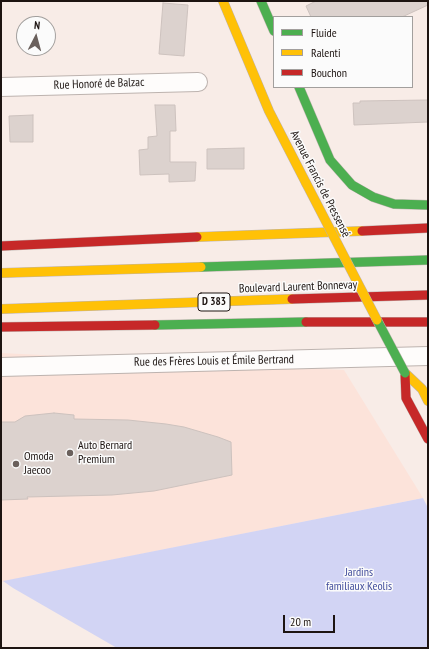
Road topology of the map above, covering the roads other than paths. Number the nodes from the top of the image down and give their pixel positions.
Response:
1 (223, 1) edge
2 (261, 1) edge
3 (273, 29) edge
4 (198, 82) dead end
5 (1, 87) edge
6 (299, 88) edge
7 (428, 205) edge
8 (428, 228) edge
9 (1, 246) edge
10 (428, 260) edge
11 (1, 273) edge
12 (428, 295) edge
13 (1, 308) edge
14 (428, 322) edge
15 (1, 327) edge
16 (428, 356) edge
17 (1, 367) edge
18 (405, 373) junction
19 (428, 401) edge
20 (428, 440) edge

1 - 18 main road, Avenue Francis de Pressensé, bridge
2 - 3 main road
4 - 5 street, Rue Honoré de Balzac
6 - 7 main road
8 - 9 main road
10 - 11 main road, Boulevard Laurent Bonnevay
12 - 13 main road, Boulevard Laurent Bonnevay / D 383
14 - 15 main road
16 - 17 street, Rue des Frères Louis et Émile Bertrand
18 - 19 main road, Avenue Francis de Pressensé
18 - 20 main road, Avenue Francis de Pressensé

